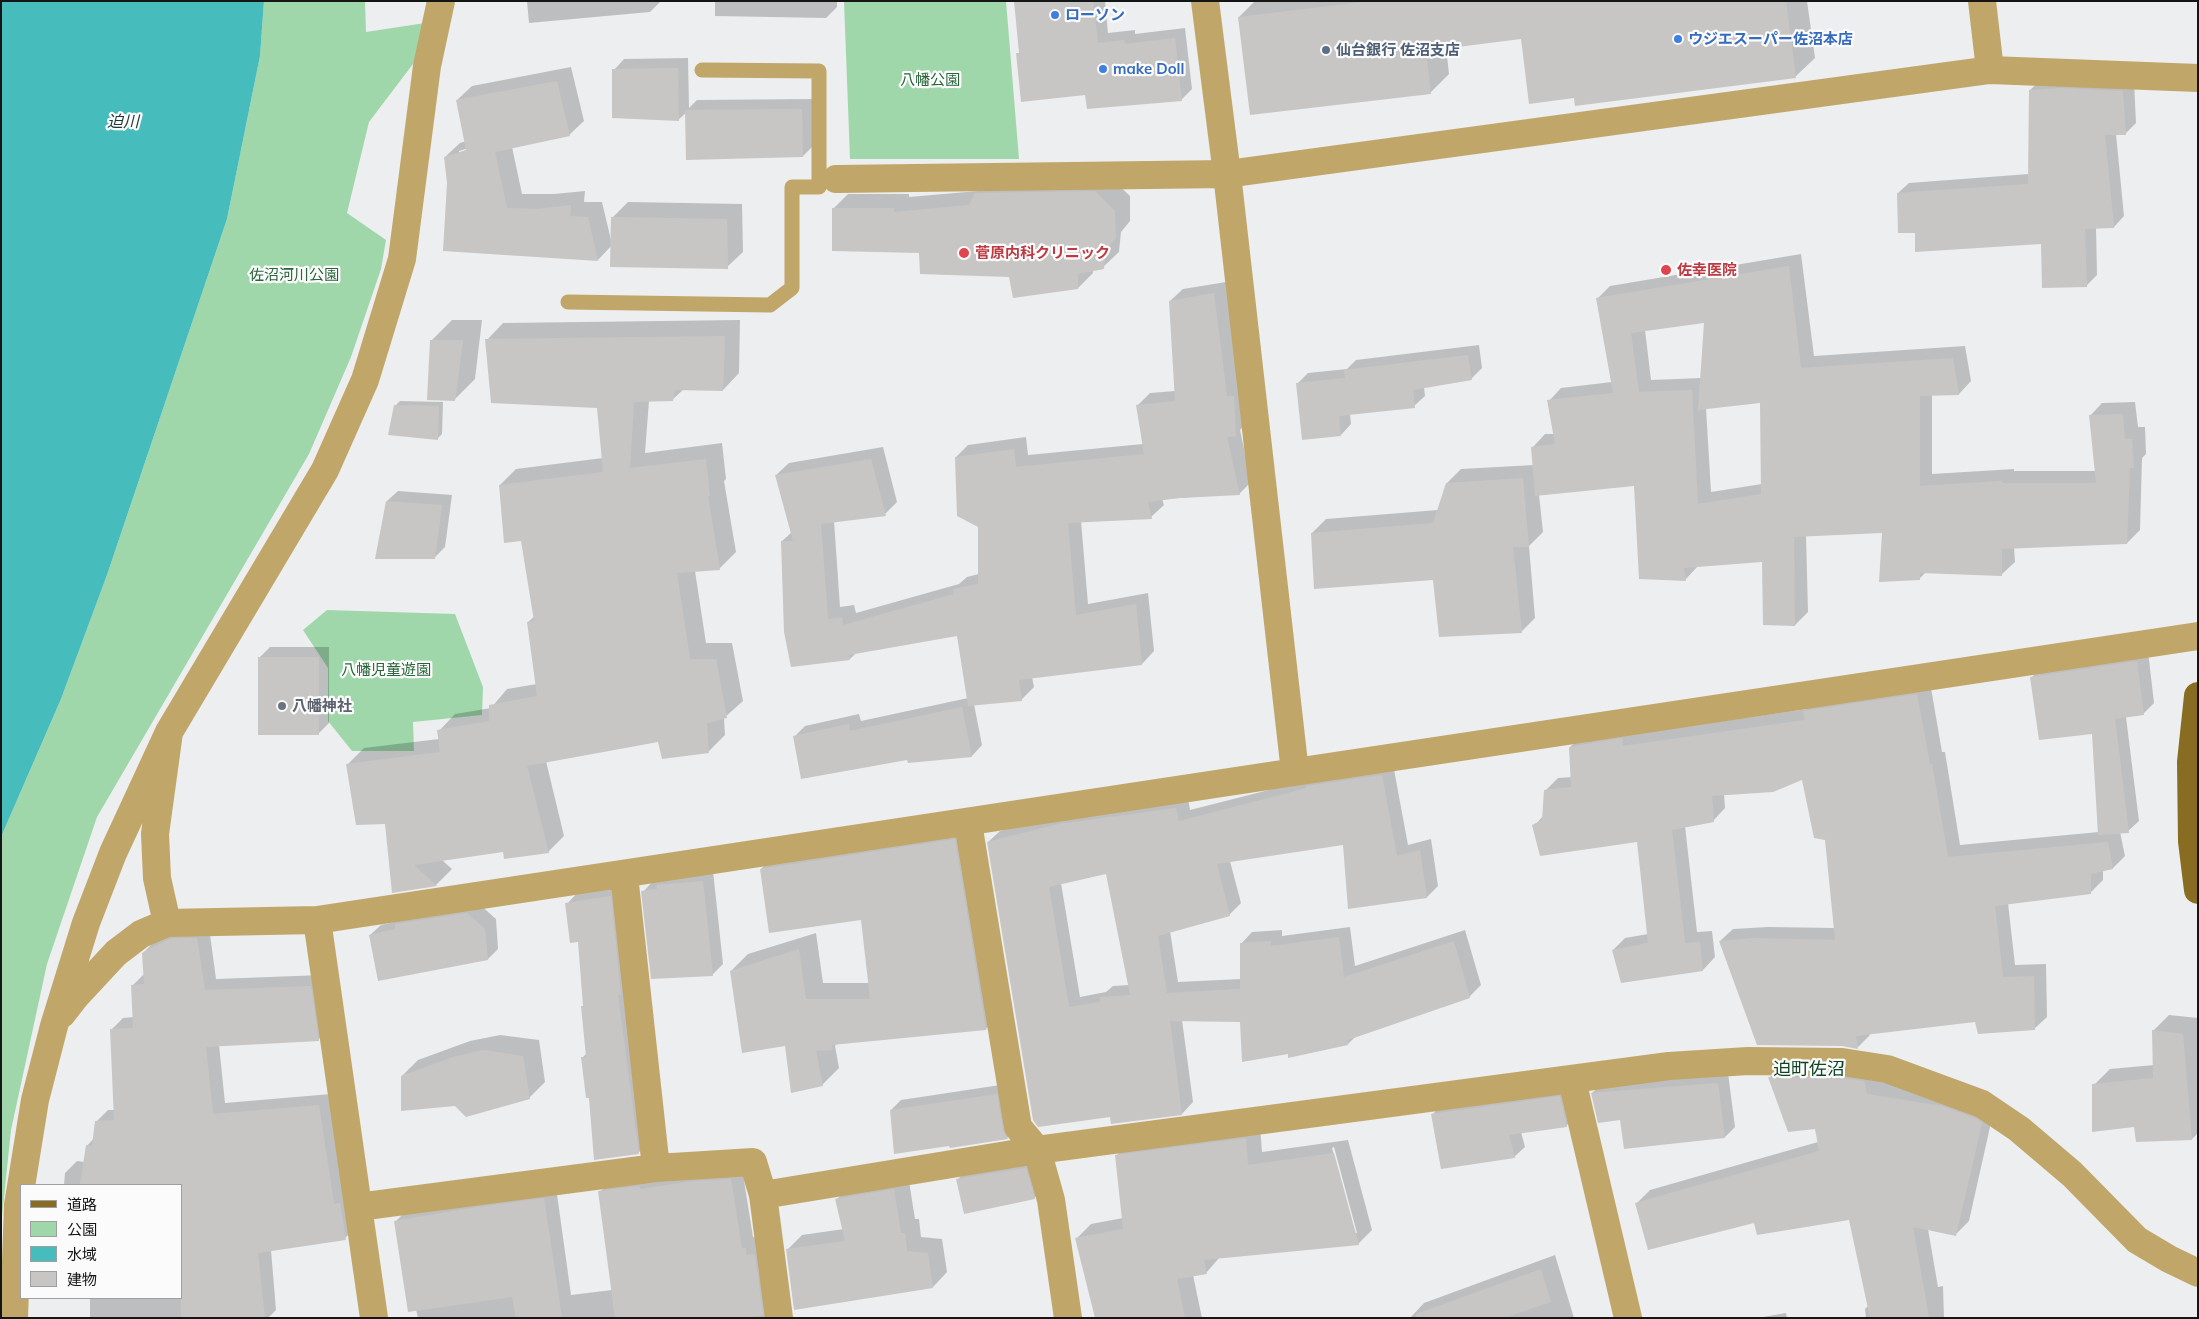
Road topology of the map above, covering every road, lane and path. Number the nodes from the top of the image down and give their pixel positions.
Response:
1 (441, 1) edge
2 (1205, 1) edge
3 (1982, 1) edge
4 (702, 70) dead end
5 (1990, 70) junction
6 (2198, 78) edge
7 (1227, 174) junction
8 (828, 179) junction
9 (568, 302) dead end
10 (2198, 636) edge
11 (2198, 696) edge
12 (169, 732) junction
13 (1295, 772) junction
14 (968, 823) junction
15 (624, 875) junction
16 (2198, 890) edge
17 (317, 920) junction
18 (168, 923) junction
19 (54, 1026) junction
20 (1572, 1080) junction
21 (1037, 1150) junction
22 (656, 1168) junction
23 (22, 1184) edge
24 (20, 1194) edge
25 (763, 1195) junction
26 (358, 1207) junction
27 (2198, 1273) edge
28 (14, 1318) edge
29 (374, 1318) edge
30 (779, 1318) edge
31 (1068, 1318) edge
32 (1628, 1318) edge

1 - 12 street
2 - 7 street
3 - 5 street
4 - 8 lane
5 - 6 street
5 - 7 street
7 - 8 street
7 - 13 street
8 - 9 lane
10 - 13 street
11 - 16 main road
12 - 18 street
12 - 19 street
13 - 14 street
14 - 15 street
14 - 21 street
15 - 17 street
15 - 22 street
17 - 18 street
17 - 26 street
18 - 19 street
19 - 23 street
20 - 21 street
20 - 27 street
20 - 32 street
21 - 25 street
21 - 31 street
22 - 25 street
22 - 26 street
24 - 28 street
25 - 30 street
26 - 29 street

